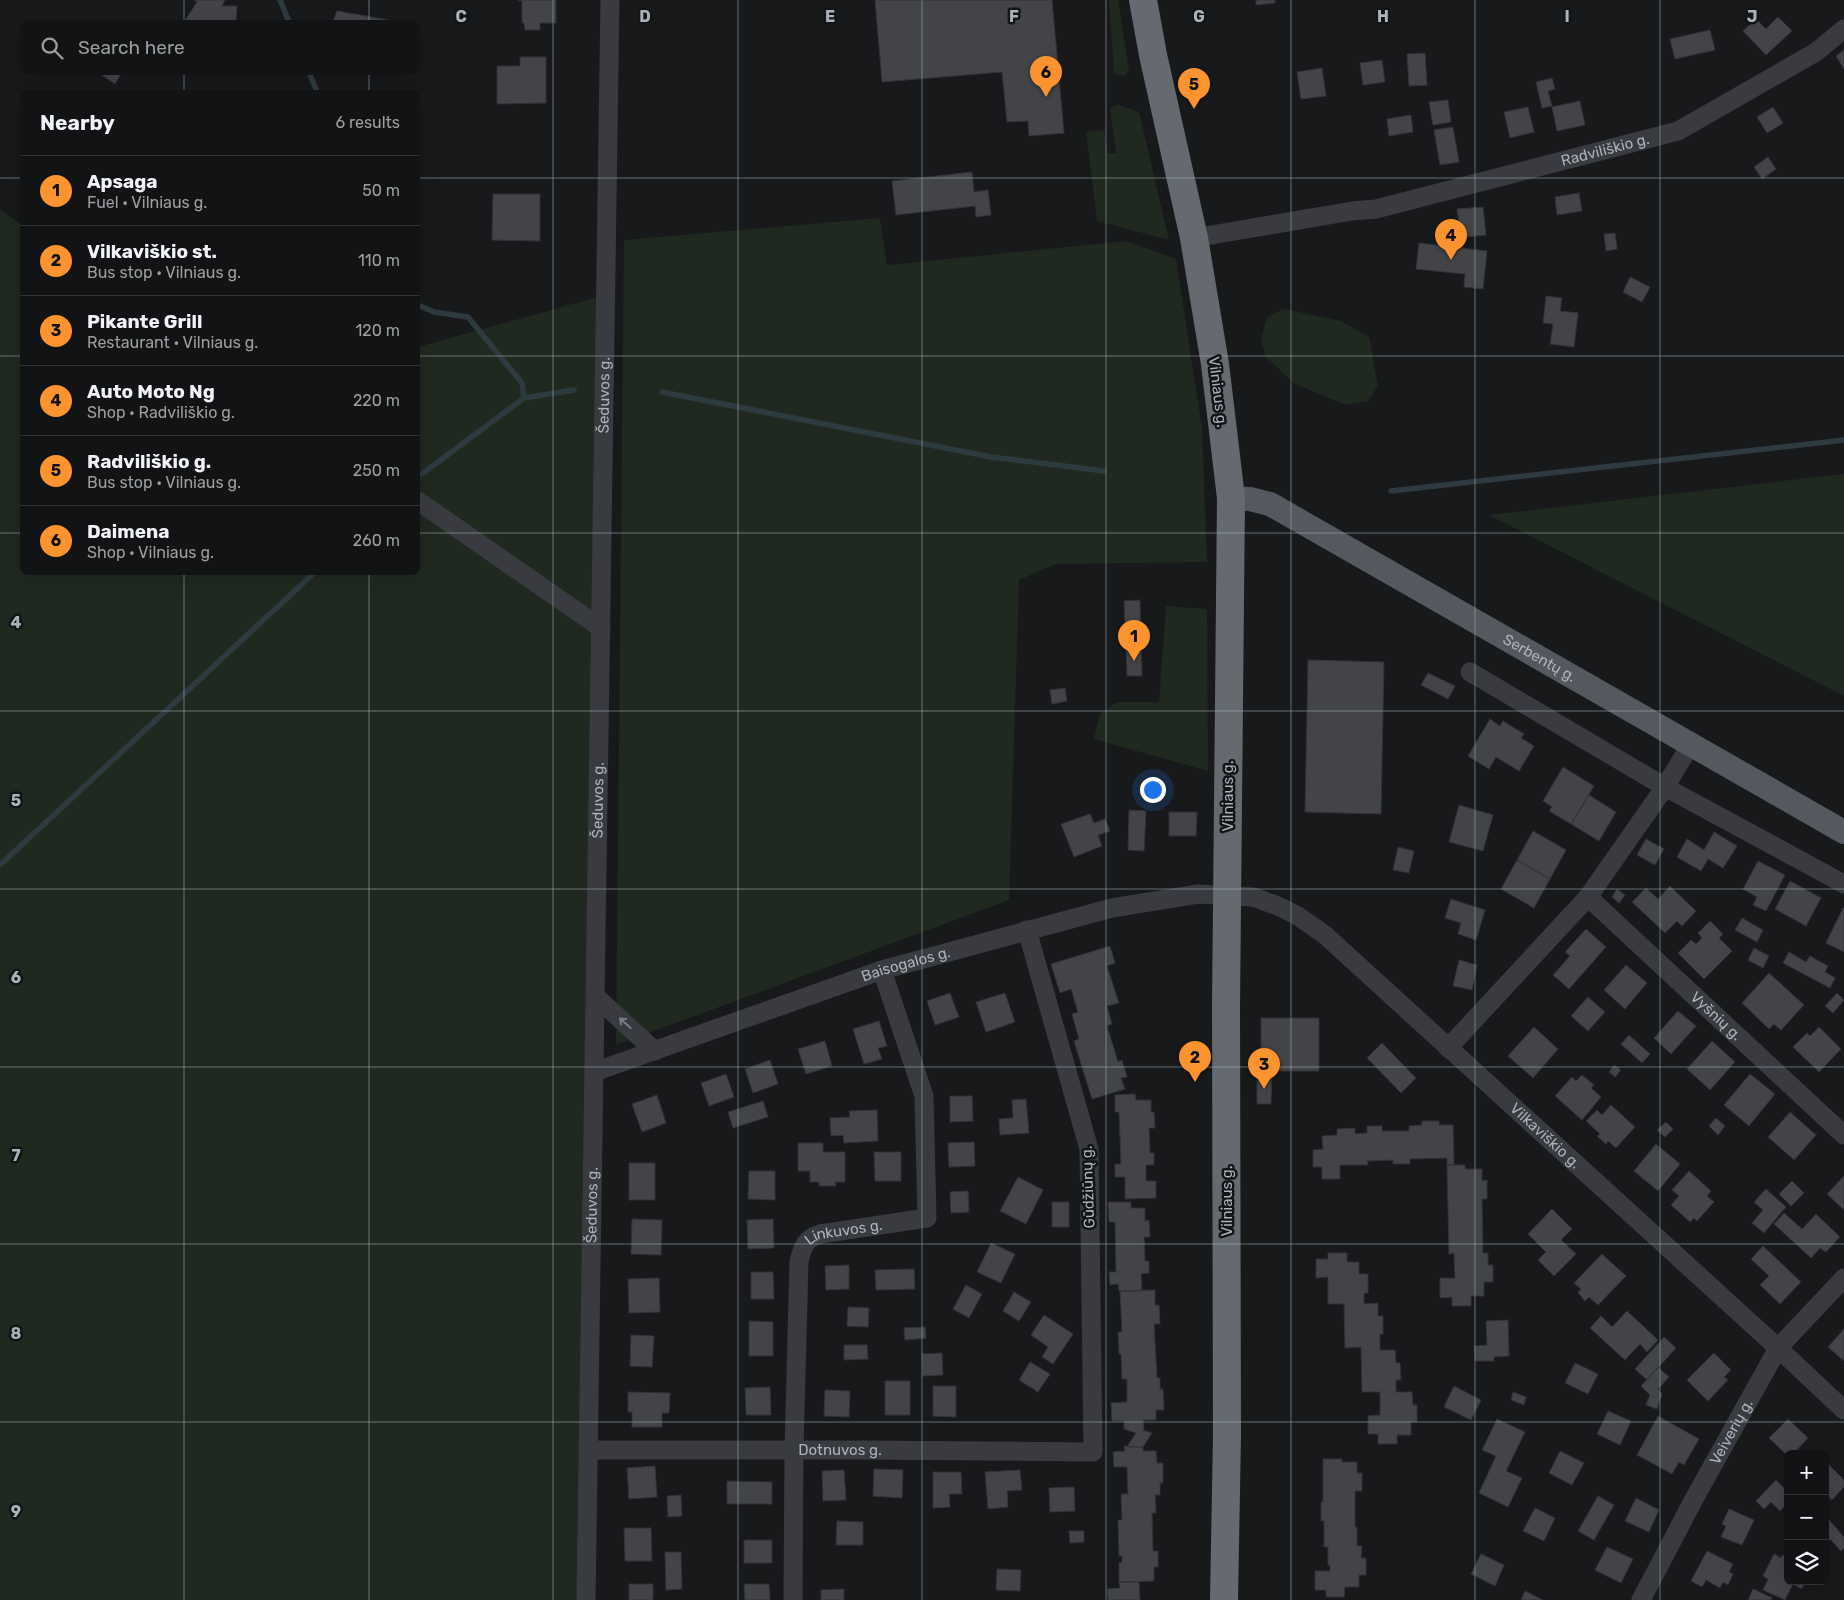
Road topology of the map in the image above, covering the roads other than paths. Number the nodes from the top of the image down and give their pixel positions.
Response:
1 (610, 0) edge
2 (1143, 0) edge
3 (1844, 29) edge
4 (1194, 238) junction
5 (1231, 498) junction
6 (420, 502) edge
7 (601, 628) junction
8 (1470, 672) dead end
9 (1690, 744) junction
10 (1665, 787) junction
11 (1844, 832) edge
12 (1844, 884) edge
13 (1227, 894) junction
14 (1588, 897) junction
15 (1027, 930) junction
16 (882, 970) junction
17 (595, 996) junction
18 (1448, 1048) junction
19 (655, 1051) junction
20 (594, 1072) junction
21 (1844, 1135) edge
22 (1844, 1278) edge
23 (1778, 1348) junction
24 (1844, 1410) edge
25 (588, 1450) junction
26 (794, 1450) junction
27 (1092, 1452) joint
28 (586, 1600) edge
29 (793, 1600) edge
30 (1224, 1600) edge
31 (1641, 1600) edge

1 - 7 street, Šeduvos g.
2 - 4 highway, Vilniaus g.
3 - 4 street, Radviliškio g.
4 - 5 highway, Vilniaus g.
5 - 9 main road, Serbentų g.
5 - 13 highway, Vilniaus g.
6 - 7 street
7 - 17 street, Šeduvos g.
8 - 10 street
9 - 10 street
9 - 11 main road, Serbentų g.
10 - 12 street
10 - 14 street
13 - 15 street, Baisogalos g.
13 - 18 street, Vilkaviškio g.
13 - 30 highway, Vilniaus g.
14 - 18 street
14 - 21 street, Vyšnių g.
15 - 16 street, Baisogalos g.
15 - 27 street, Gūdžiūnų g.
16 - 19 street, Baisogalos g.
16 - 26 street, Linkuvos g.
19 -> 17 street
17 - 20 street, Šeduvos g.
18 - 23 street, Vilkaviškio g.
19 - 20 street, Baisogalos g.
20 - 25 street, Šeduvos g.
22 - 23 street, Veiverių g.
23 - 24 street, Vilkaviškio g.
23 - 31 street, Veiverių g.
25 - 26 street, Dotnuvos g.
25 - 28 street, Šeduvos g.
26 - 27 street, Dotnuvos g.
26 - 29 street, Linkuvos g.

